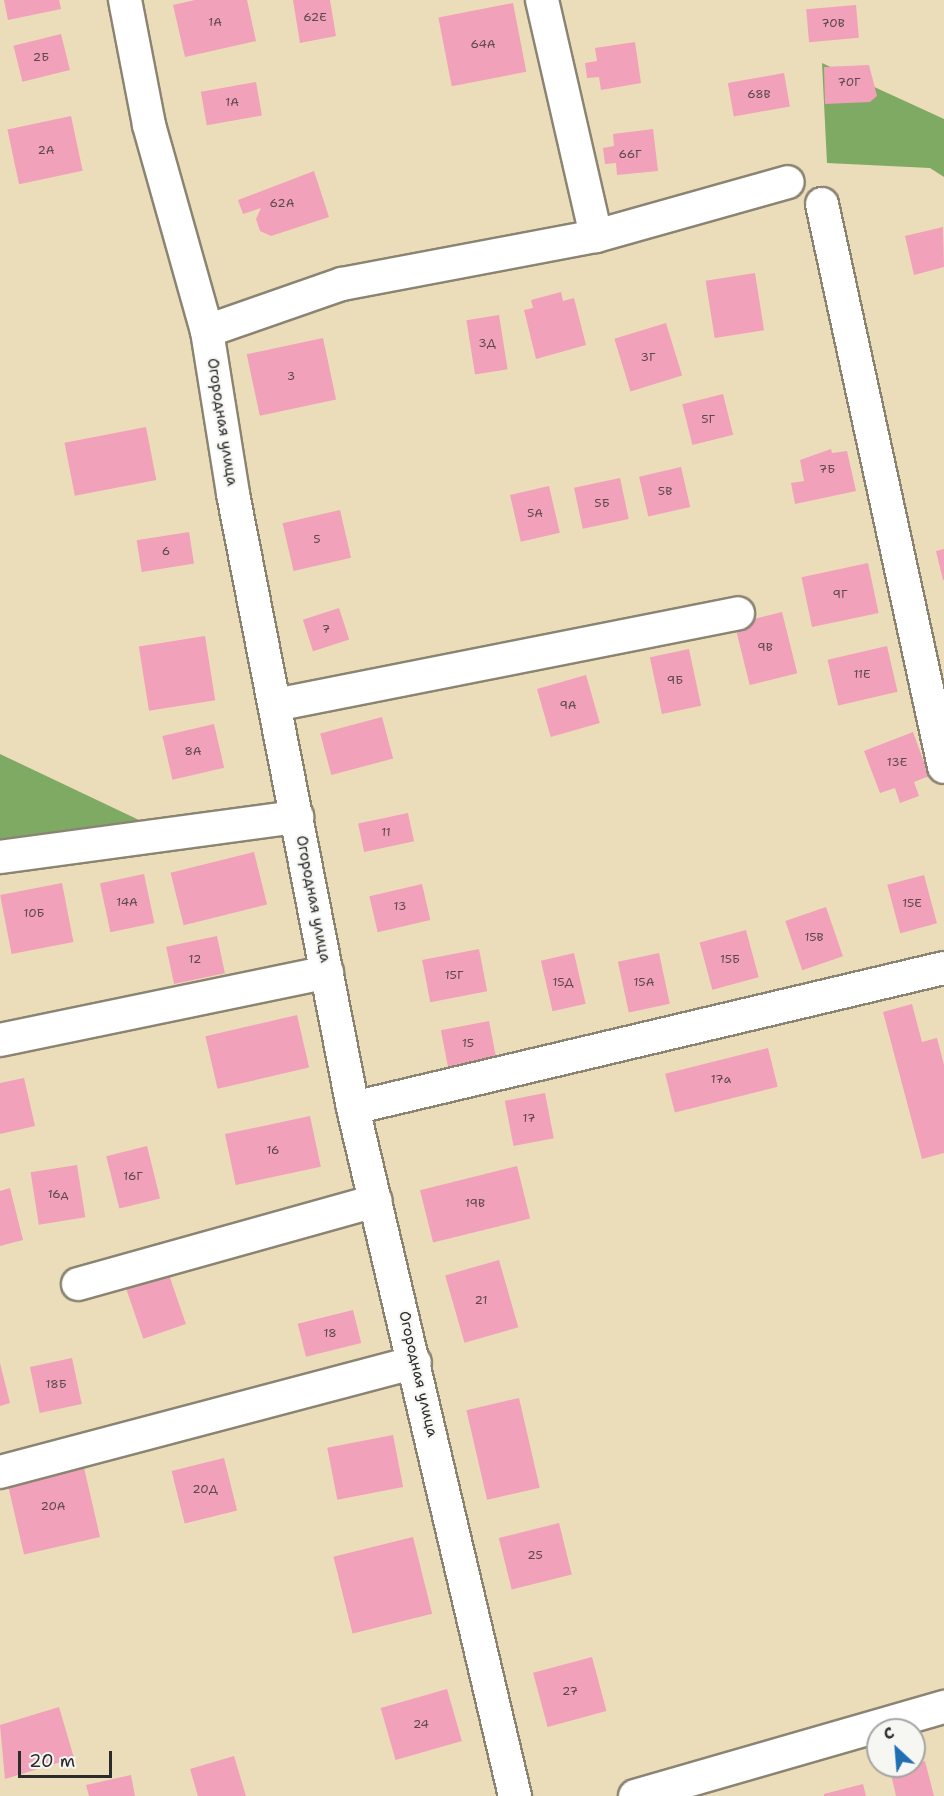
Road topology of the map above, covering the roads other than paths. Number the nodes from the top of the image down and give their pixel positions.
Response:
1 (125, 0) edge
2 (542, 0) edge
3 (788, 182) dead end
4 (822, 204) dead end
5 (596, 236) junction
6 (207, 331) junction
7 (738, 613) dead end
8 (275, 705) junction
9 (944, 767) edge
10 (297, 817) junction
11 (0, 857) edge
12 (944, 968) edge
13 (327, 972) junction
14 (0, 1040) edge
15 (353, 1108) junction
16 (376, 1201) junction
17 (78, 1284) dead end
18 (415, 1362) junction
19 (0, 1472) edge
20 (944, 1707) edge
21 (515, 1796) edge
22 (635, 1796) edge

1 - 6 street, Огородная улица
2 - 5 street
3 - 5 street
4 - 9 street
5 - 6 street
6 - 8 street, Огородная улица
7 - 8 street
8 - 10 street, Огородная улица
10 - 11 street
10 - 13 street, Огородная улица
12 - 15 street
13 - 14 street
13 - 15 street, Огородная улица
15 - 16 street, Огородная улица
16 - 17 street
16 - 18 street, Огородная улица
18 - 19 street
18 - 21 street, Огородная улица
20 - 22 street

